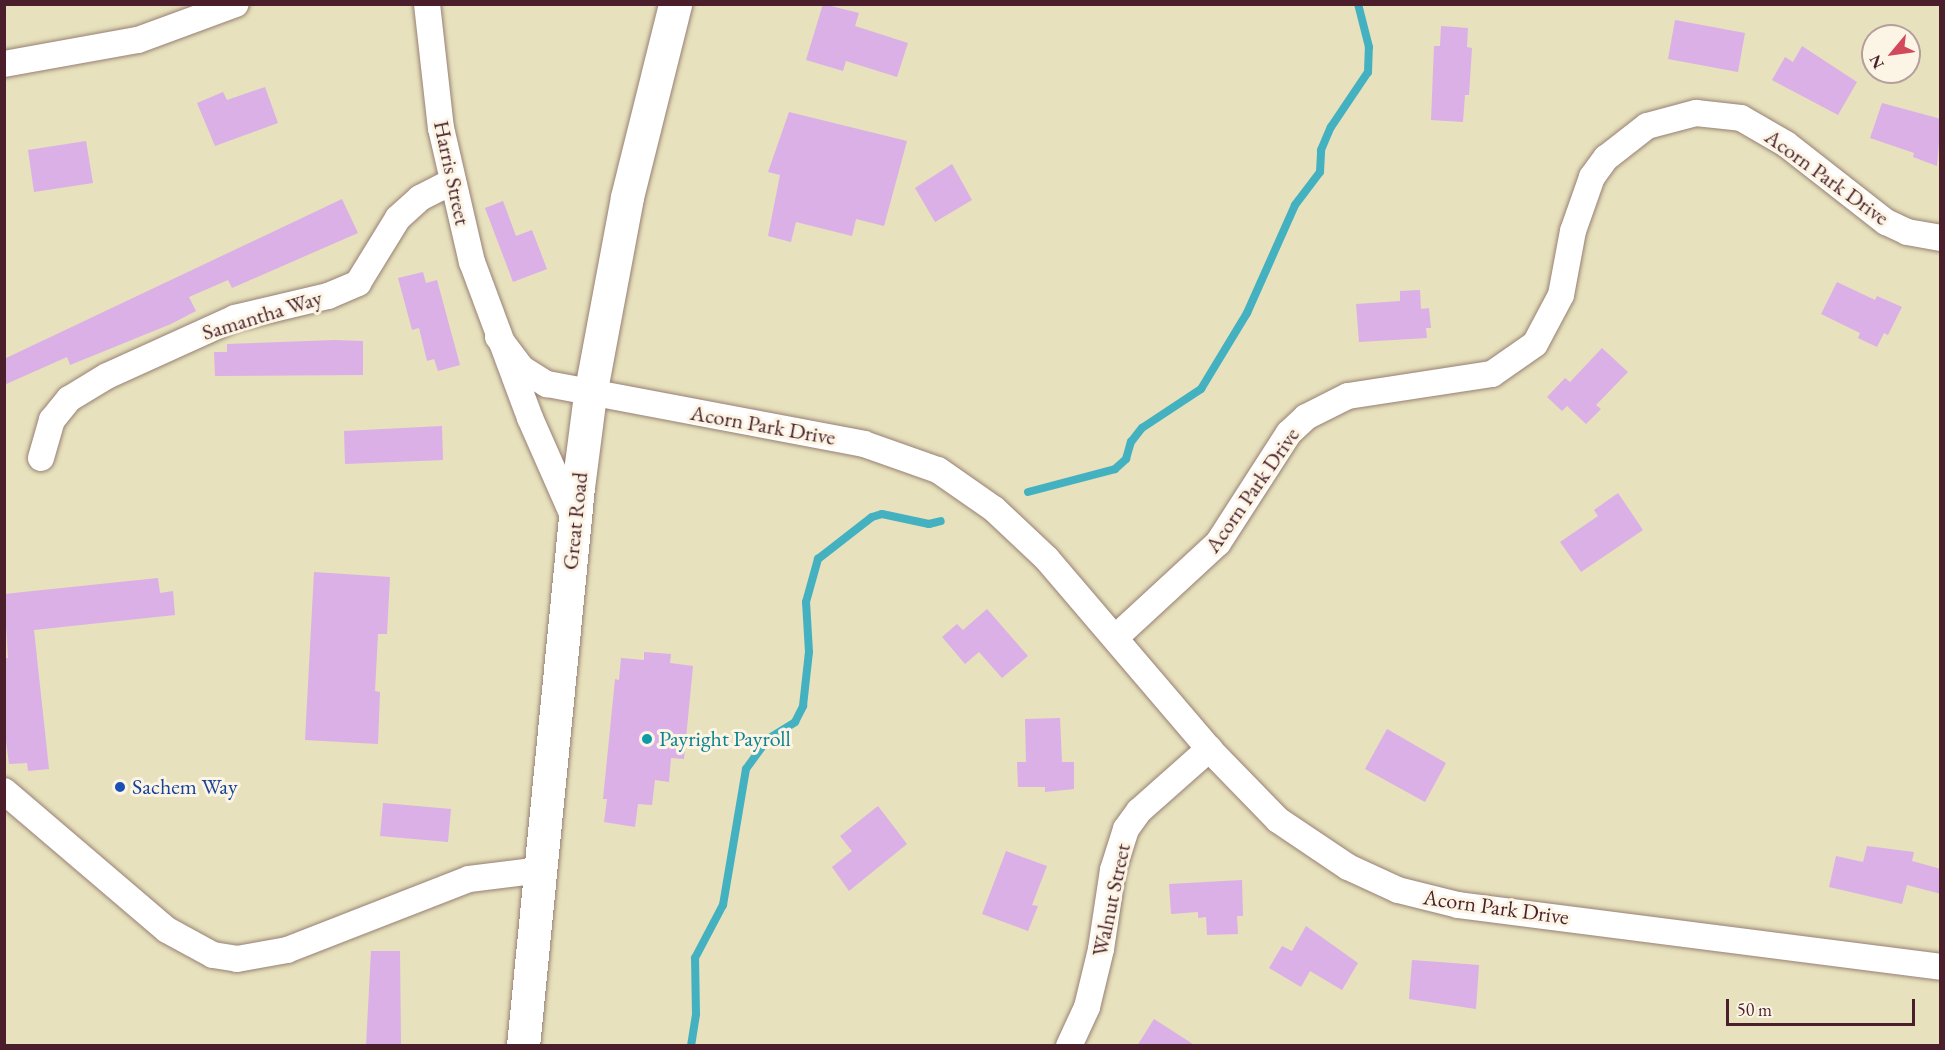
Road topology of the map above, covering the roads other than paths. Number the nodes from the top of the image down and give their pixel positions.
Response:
1 (236, 4) edge
2 (428, 4) edge
3 (675, 4) edge
4 (4, 64) edge
5 (451, 182) junction
6 (1941, 238) edge
7 (498, 337) junction
8 (590, 395) junction
9 (41, 458) dead end
10 (575, 520) junction
11 (1115, 638) junction
12 (1209, 749) junction
13 (4, 792) edge
14 (542, 870) junction
15 (1941, 967) edge
16 (523, 1046) edge
17 (1068, 1046) edge

1 - 4 street
2 - 5 street, Harris Street
3 - 8 main road, Great Road
5 - 7 street, Harris Street
5 - 9 street, Samantha Way
6 - 11 street, Acorn Park Drive
7 - 8 street, Harris Street
7 - 10 street, Harris Street
8 - 10 main road, Great Road
8 - 11 street, Acorn Park Drive
10 - 14 main road, Great Road
11 - 12 street, Acorn Park Drive
12 - 15 street, Acorn Park Drive
12 - 17 street, Walnut Street
13 - 14 street
14 - 16 main road, Great Road

